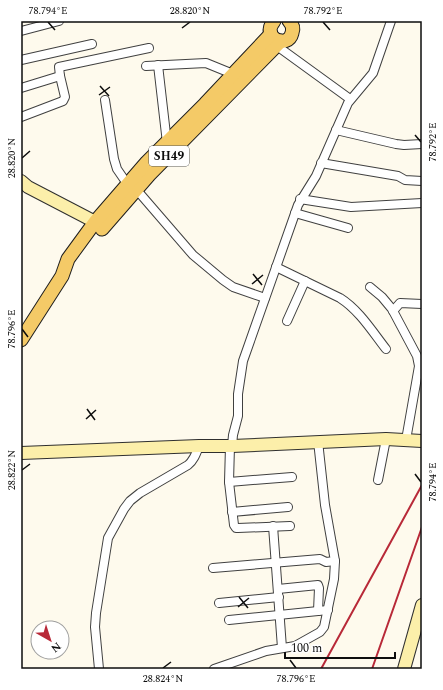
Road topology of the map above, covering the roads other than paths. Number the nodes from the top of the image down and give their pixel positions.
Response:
1 (59, 21) edge
2 (290, 21) edge
3 (391, 21) edge
4 (272, 25) edge
5 (21, 31) edge
6 (92, 44) dead end
7 (279, 44) junction
8 (149, 48) dead end
9 (21, 60) edge
10 (158, 65) junction
11 (146, 66) dead end
12 (233, 74) junction
13 (60, 76) junction
14 (21, 88) edge
15 (105, 100) dead end
16 (350, 100) junction
17 (21, 117) edge
18 (336, 130) junction
19 (167, 143) junction
20 (422, 144) edge
21 (321, 163) junction
22 (21, 181) edge
23 (422, 181) edge
24 (132, 187) junction
25 (300, 199) junction
26 (422, 203) edge
27 (295, 213) junction
28 (99, 224) junction
29 (348, 228) dead end
30 (276, 267) junction
31 (305, 281) junction
32 (370, 287) dead end
33 (265, 298) junction
34 (422, 304) edge
35 (393, 311) junction
36 (287, 321) dead end
37 (21, 340) edge
38 (386, 349) dead end
39 (386, 439) junction
40 (406, 440) junction
41 (318, 441) junction
42 (422, 441) edge
43 (199, 446) junction
44 (231, 446) junction
45 (21, 454) edge
46 (292, 477) dead end
47 (378, 480) dead end
48 (228, 482) junction
49 (288, 507) dead end
50 (232, 512) junction
51 (274, 526) junction
52 (290, 526) dead end
53 (335, 561) junction
54 (276, 562) junction
55 (212, 568) dead end
56 (278, 593) junction
57 (219, 603) dead end
58 (422, 604) edge
59 (328, 610) junction
60 (318, 611) junction
61 (280, 614) junction
62 (229, 620) dead end
63 (282, 648) junction
64 (99, 669) edge
65 (214, 669) edge
66 (404, 669) edge

1 - 5 street
2 - 7 main road
3 - 16 street
4 - 7 main road
4 - 12 main road, SH49
6 - 9 street
7 - 16 street
7 - 24 main road, SH49
8 - 13 street
10 - 11 street
10 - 12 street
10 - 19 street
12 - 19 main road, SH49
13 - 14 street
13 - 17 street
15 - 24 street
16 - 18 street
18 - 20 street
18 - 21 street
19 - 24 main road, SH49
21 - 23 street
21 - 25 street
22 - 28 street
24 - 28 main road, SH49
24 - 33 street
25 - 26 street
25 - 27 street
27 - 29 street
27 - 30 street
28 - 37 main road, SH49
30 - 31 street
30 - 33 street
31 - 36 street
31 - 38 street
32 - 35 street
33 - 44 street
34 - 35 street
35 - 40 street
39 - 40 street
39 - 41 street
39 - 47 street
40 - 42 street
41 - 44 street
41 - 53 street
43 - 44 street
43 - 45 street
43 - 64 street
44 - 48 street
46 - 48 street
48 - 50 street
49 - 50 street
50 - 51 street
51 - 52 street
51 - 54 street
53 - 54 street
53 - 59 street
54 - 55 street
54 - 56 street
56 - 57 street
56 - 60 street
56 - 61 street
58 - 66 street
59 - 60 street
59 - 63 street
60 - 61 street
61 - 62 street
61 - 63 street
63 - 65 street

